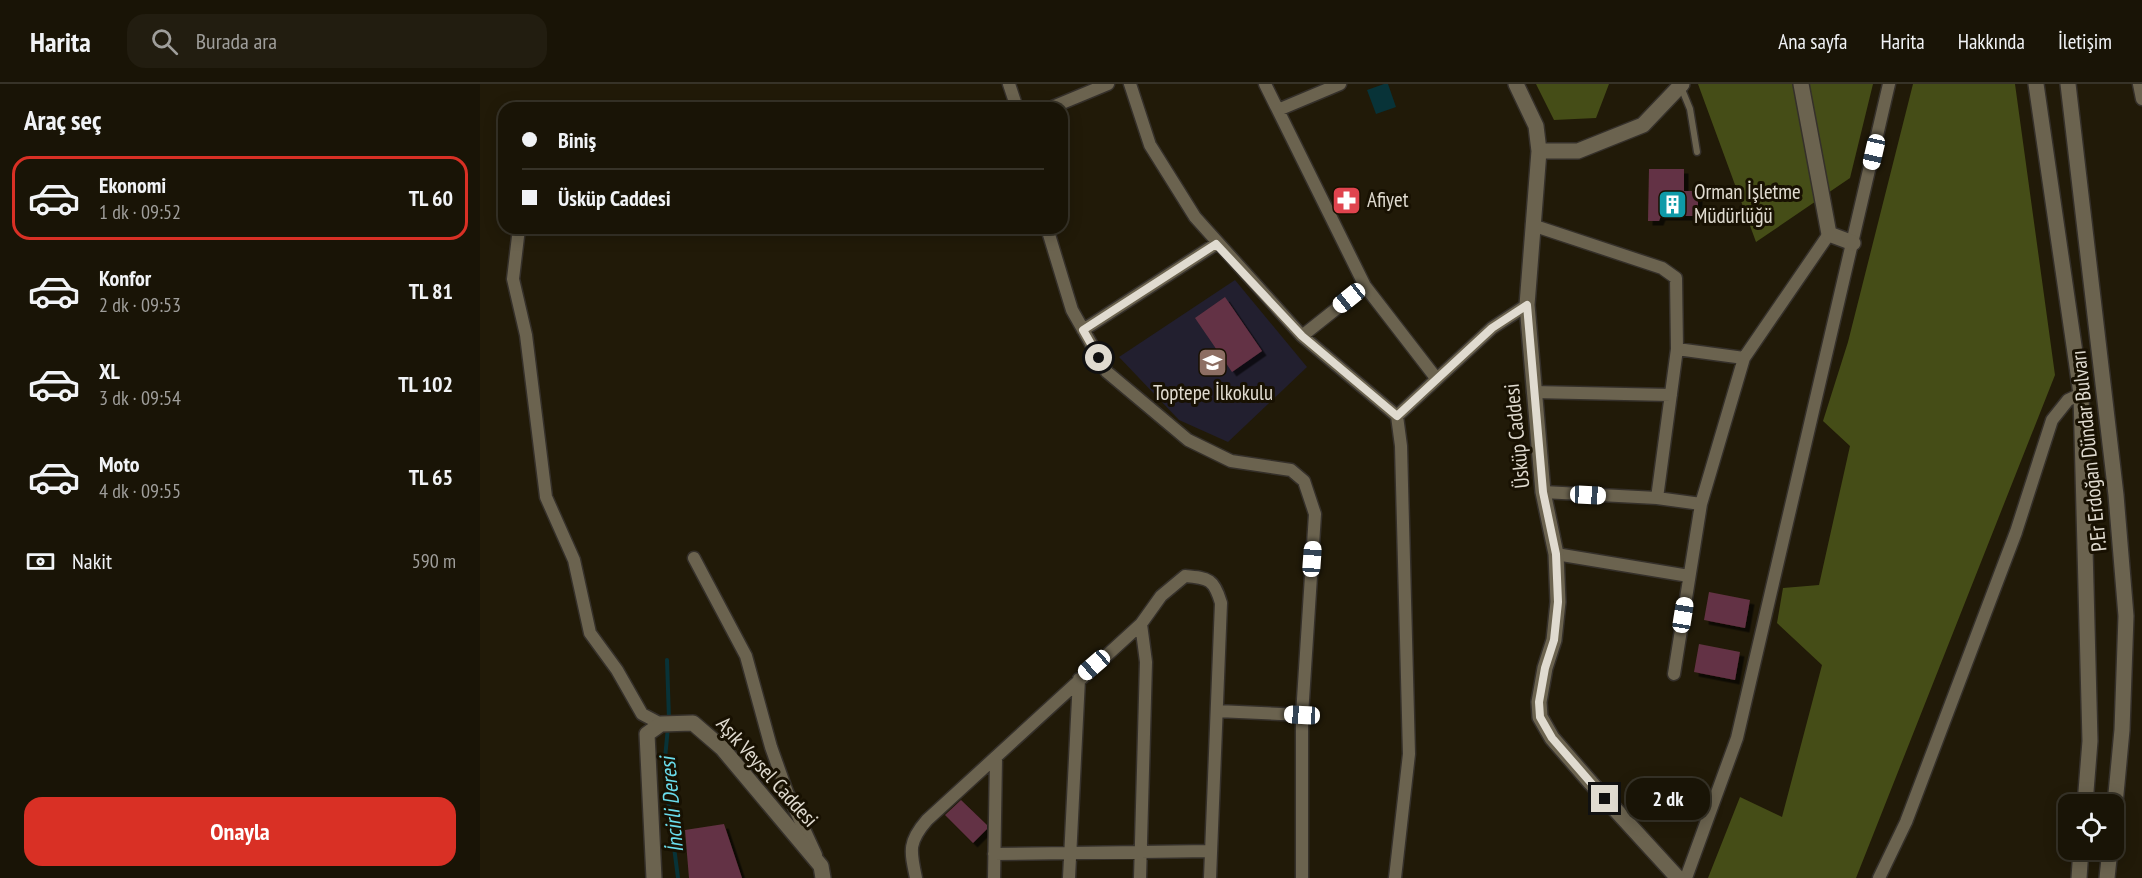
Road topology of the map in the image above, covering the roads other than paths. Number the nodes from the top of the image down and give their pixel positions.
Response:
1 (1009, 84) edge
2 (1108, 84) edge
3 (1130, 84) edge
4 (1265, 84) edge
5 (1340, 84) edge
6 (1516, 84) edge
7 (1801, 84) edge
8 (1889, 84) edge
9 (2036, 84) edge
10 (2067, 84) edge
11 (2139, 84) edge
12 (1681, 85) edge
13 (2142, 99) edge
14 (1015, 102) edge
15 (1064, 102) edge
16 (1278, 110) junction
17 (1539, 151) junction
18 (1697, 152) dead end
19 (1532, 225) junction
20 (518, 234) edge
21 (1049, 234) edge
22 (1829, 234) junction
23 (1853, 243) junction
24 (1216, 244) junction
25 (1365, 285) junction
26 (1527, 305) junction
27 (1083, 330) junction
28 (1302, 336) junction
29 (1677, 349) junction
30 (1743, 358) junction
31 (1436, 378) junction
32 (1533, 392) junction
33 (2081, 394) junction
34 (1671, 395) junction
35 (1397, 416) junction
36 (1543, 492) junction
37 (1657, 498) junction
38 (1701, 504) junction
39 (1556, 554) junction
40 (694, 558) dead end
41 (1689, 576) junction
42 (1141, 624) junction
43 (1674, 674) dead end
44 (1079, 679) junction
45 (1217, 711) junction
46 (1302, 715) junction
47 (661, 724) junction
48 (996, 758) junction
49 (2086, 794) edge
50 (2116, 794) edge
51 (1211, 851) junction
52 (1141, 852) junction
53 (1070, 853) junction
54 (994, 854) junction
55 (2080, 860) edge
56 (2109, 860) edge
57 (822, 872) edge
58 (654, 878) edge
59 (916, 878) edge
60 (994, 878) edge
61 (1070, 878) edge
62 (1140, 878) edge
63 (1209, 878) edge
64 (1302, 878) edge
65 (1395, 878) edge
66 (1678, 878) edge
67 (1686, 878) edge
68 (1879, 878) edge
69 (2079, 878) edge
70 (2107, 878) edge

1 - 14 street
2 - 15 street
3 - 24 street
4 - 16 street
5 - 16 street
6 - 17 street, Üsküp Caddesi
7 - 22 street
8 - 23 street
9 - 33 street, P.Er Erdoğan Dündar Bulvarı
10 - 50 street, P.Er Erdoğan Dündar Bulvarı
11 - 13 street
12 - 17 street
12 - 18 lane
16 - 25 street
17 - 19 street, Üsküp Caddesi
19 - 26 street, Üsküp Caddesi
19 - 29 street
20 - 47 street
21 - 27 street
22 - 23 street
22 - 30 street
23 - 67 street
24 - 27 street
24 - 28 street
25 - 28 street
25 - 31 street
26 - 31 street
26 - 32 street, Üsküp Caddesi
27 - 46 street
28 - 35 street
29 - 30 street
29 - 34 street
30 - 38 street
31 - 35 street
32 - 34 street
32 - 36 street, Üsküp Caddesi
33 - 49 street, P.Er Erdoğan Dündar Bulvarı
33 - 68 street
34 - 37 street
35 - 65 street
36 - 37 street
36 - 39 street, Üsküp Caddesi
37 - 38 street
38 - 41 street
39 - 41 street
39 - 66 street, Üsküp Caddesi
40 - 57 street
41 - 43 street
42 - 44 street
42 - 45 street
42 - 52 street
44 - 48 street
44 - 53 street
45 - 46 street
45 - 51 street
46 - 64 street
47 - 57 street, Aşık Veysel Caddesi
47 - 58 street
48 - 54 street
48 - 59 street
51 - 52 street
51 - 63 street
52 - 53 street
52 - 62 street
53 - 54 street
53 - 61 street
54 - 60 street
55 - 69 street
56 - 70 street

